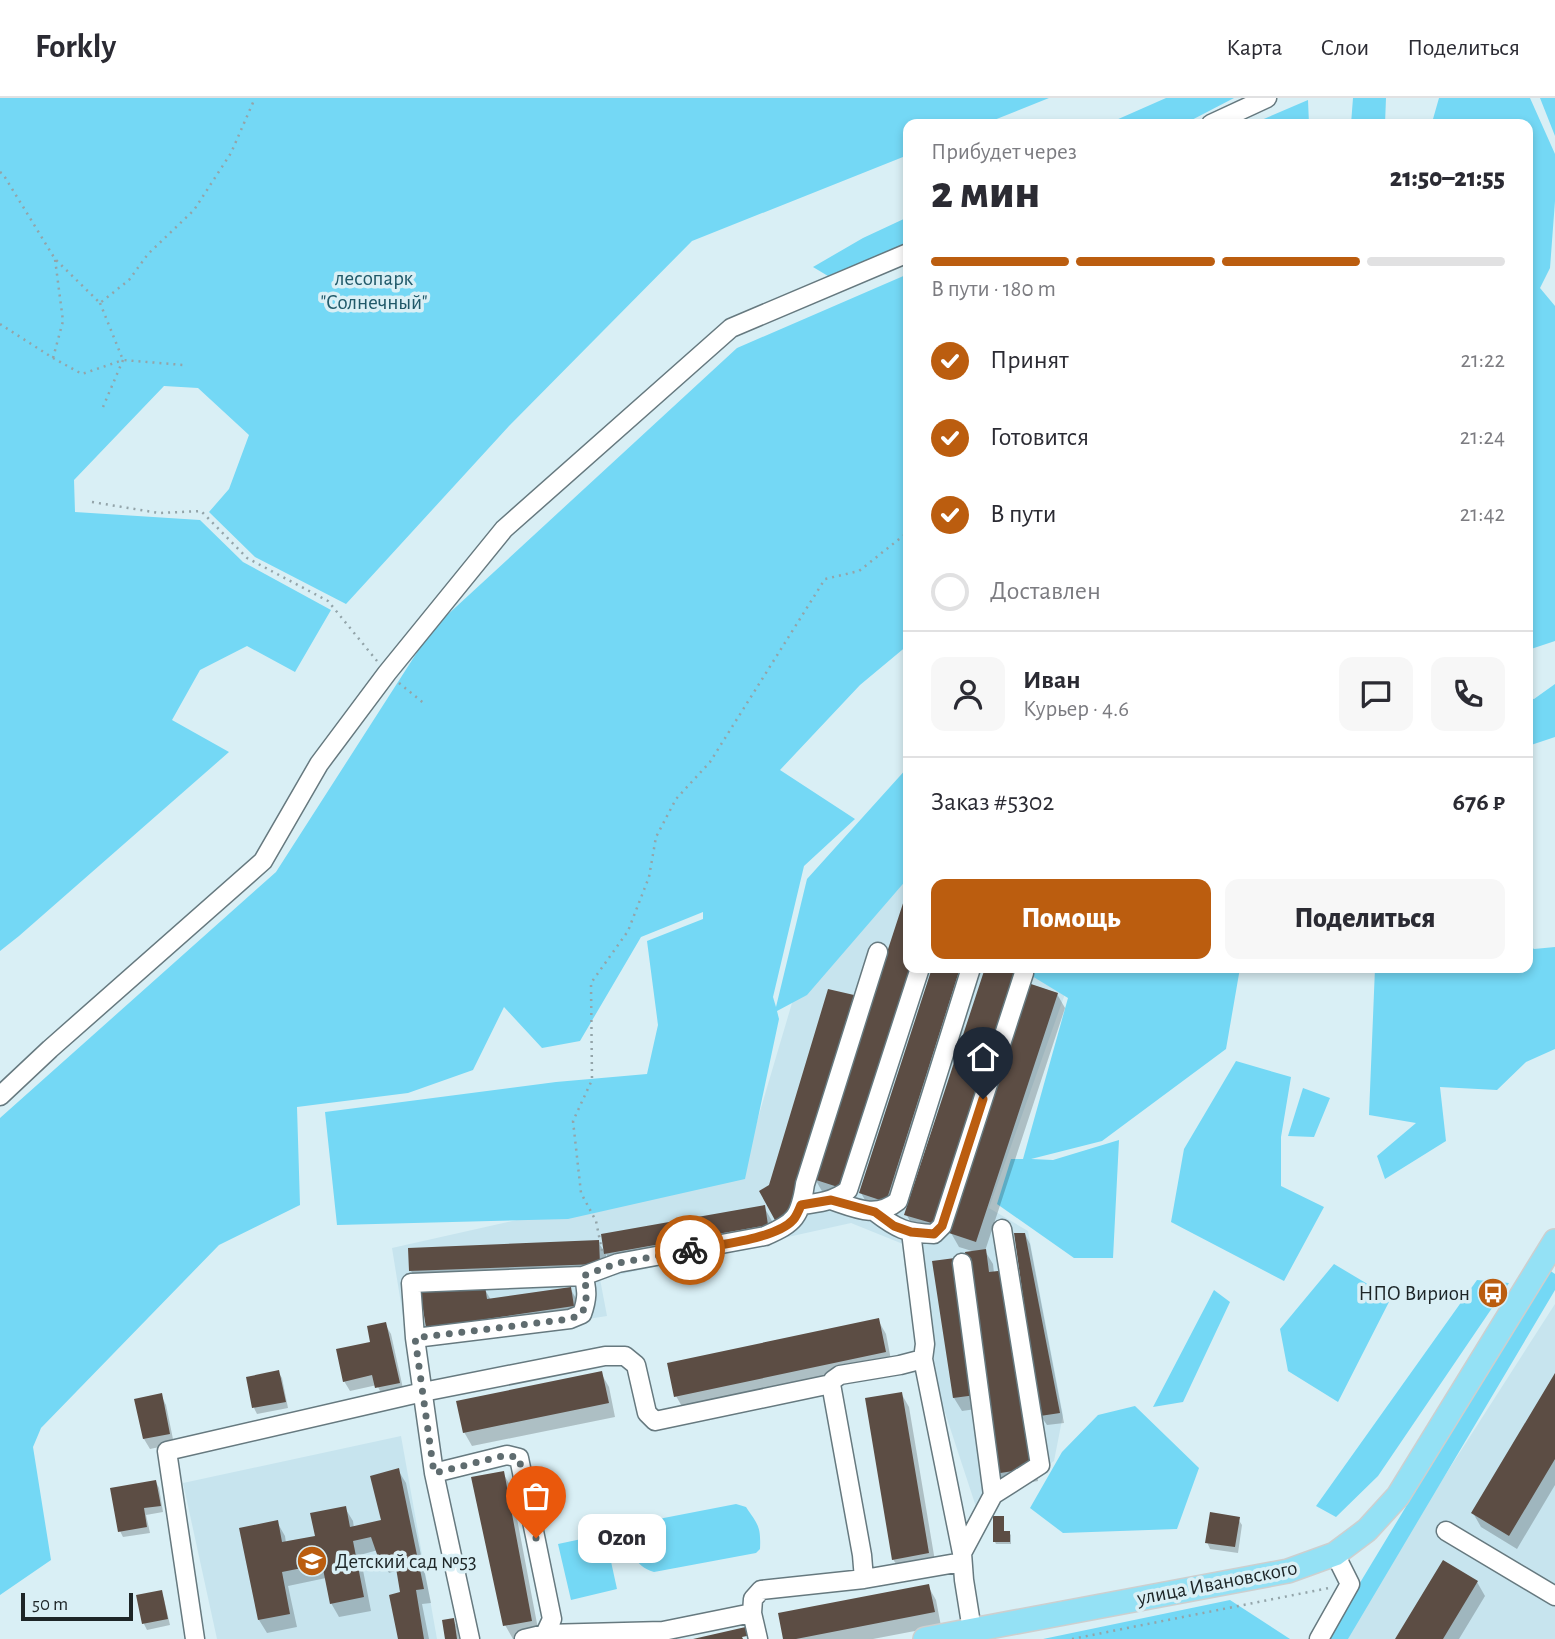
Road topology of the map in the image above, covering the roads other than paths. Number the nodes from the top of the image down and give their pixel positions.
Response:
1 (1267, 98) edge
2 (1222, 119) edge
3 (903, 255) edge
4 (878, 951) dead end
5 (918, 973) edge
6 (969, 973) edge
7 (1024, 973) dead end
8 (0, 1096) edge
9 (831, 1200) junction
10 (801, 1205) junction
11 (875, 1212) junction
12 (1002, 1229) dead end
13 (911, 1232) junction
14 (1555, 1241) edge
15 (962, 1263) dead end
16 (583, 1276) junction
17 (415, 1338) junction
18 (923, 1359) junction
19 (831, 1384) junction
20 (423, 1392) junction
21 (434, 1473) junction
22 (993, 1495) junction
23 (1446, 1531) dead end
24 (1335, 1554) junction
25 (962, 1557) junction
26 (864, 1579) junction
27 (1555, 1596) edge
28 (752, 1613) junction
29 (972, 1630) junction
30 (1004, 1632) edge
31 (545, 1634) junction
32 (664, 1635) edge
33 (195, 1639) edge
34 (470, 1639) edge
35 (524, 1639) edge
36 (758, 1639) edge
37 (925, 1639) edge
38 (1319, 1639) edge

1 - 2 street
3 - 8 street
4 - 10 street
5 - 9 street
6 - 11 street
7 - 13 street
9 - 10 street
9 - 11 street
10 - 16 street
11 - 13 street
12 - 22 street
13 - 18 street
14 - 24 main road, улица Ивановского
15 - 22 street
16 - 17 street
16 - 17 street
17 - 20 street
18 - 19 street
18 - 25 street
19 - 20 street
19 - 26 street
20 - 21 street
20 - 33 street
21 - 31 street
21 - 34 street
22 - 25 street
23 - 27 street
24 - 30 main road, улица Ивановского
24 - 38 street
25 - 26 street
25 - 29 street
26 - 28 street
28 - 32 street
28 - 36 street
29 - 30 main road, улица Ивановского
29 - 37 main road, улица Ивановского
31 - 32 street
31 - 35 street

